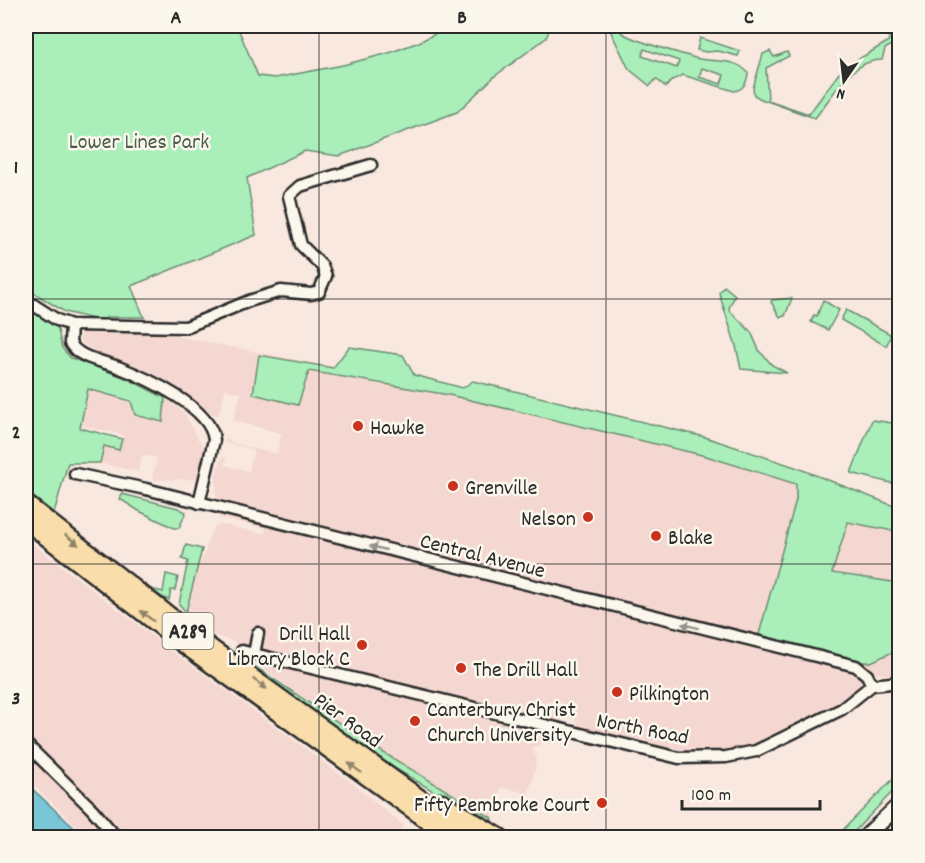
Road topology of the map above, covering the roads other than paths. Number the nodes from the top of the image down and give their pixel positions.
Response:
1 (372, 165) dead end
2 (26, 300) edge
3 (71, 325) junction
4 (75, 474) dead end
5 (199, 502) junction
6 (26, 504) edge
7 (26, 521) edge
8 (258, 633) dead end
9 (242, 651) dead end
10 (254, 654) junction
11 (900, 682) edge
12 (872, 685) junction
13 (26, 744) edge
14 (355, 752) junction
15 (403, 802) junction
16 (900, 804) edge
17 (900, 827) edge
18 (117, 837) edge
19 (434, 837) edge
20 (452, 837) edge
21 (475, 837) edge
22 (501, 837) edge
23 (864, 837) edge
24 (888, 837) edge

1 - 3 street
2 - 3 street
3 - 5 street
4 - 5 street, Central Avenue
12 -> 5 street, Central Avenue
6 -> 14 main road, Pier Road / A289
15 -> 7 main road, Pier Road / A289
8 - 10 street
9 - 10 street, North Road
10 - 12 street, North Road
11 - 12 street
13 - 18 street
14 - 21 main road, Pier Road / A289
14 - 22 main road
15 - 19 main road
15 - 20 main road, Pier Road / A289
16 - 23 street
17 - 24 street

